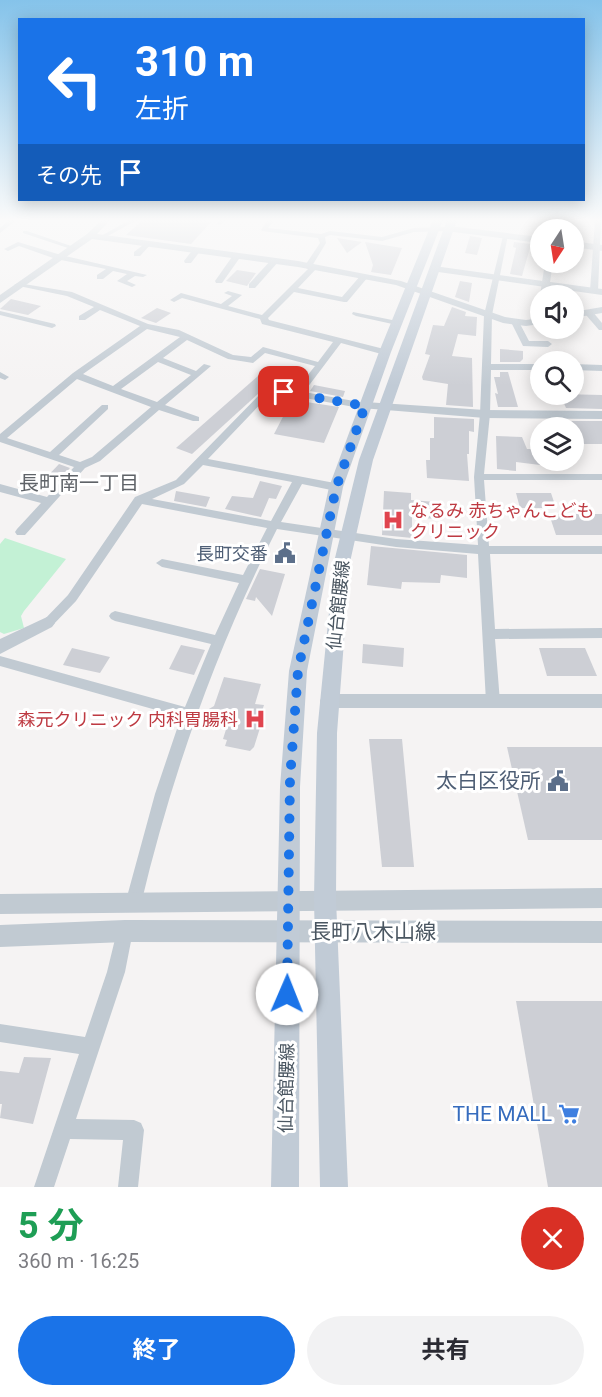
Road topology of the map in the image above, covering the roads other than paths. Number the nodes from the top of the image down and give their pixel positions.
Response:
1 (32, 275) edge
2 (135, 275) edge
3 (222, 275) edge
4 (262, 275) edge
5 (304, 275) edge
6 (354, 275) edge
7 (424, 275) edge
8 (429, 275) edge
9 (478, 275) edge
10 (547, 275) edge
11 (599, 275) edge
12 (364, 277) junction
13 (496, 278) junction
14 (219, 280) dead end
15 (546, 284) junction
16 (18, 285) junction
17 (132, 285) dead end
18 (252, 286) dead end
19 (293, 289) junction
20 (418, 291) junction
21 (598, 291) edge
22 (228, 293) dead end
23 (0, 300) edge
24 (174, 300) dead end
25 (223, 306) junction
26 (99, 307) junction
27 (602, 310) edge
28 (0, 313) edge
29 (588, 313) junction
30 (356, 314) dead end
31 (584, 314) edge
32 (488, 315) junction
33 (82, 318) dead end
34 (264, 318) junction
35 (530, 321) edge
36 (515, 322) junction
37 (397, 323) junction
38 (52, 326) dead end
39 (146, 326) junction
40 (602, 328) edge
41 (186, 337) junction
42 (338, 341) junction
43 (548, 344) dead end
44 (386, 352) junction
45 (157, 358) junction
46 (320, 365) junction
47 (207, 366) dead end
48 (487, 367) junction
49 (530, 367) edge
50 (584, 368) edge
51 (602, 368) edge
52 (196, 374) junction
53 (76, 375) junction
54 (115, 389) junction
55 (297, 394) junction
56 (158, 406) junction
57 (365, 406) junction
58 (105, 407) dead end
59 (385, 408) junction
60 (485, 414) junction
61 (602, 415) edge
62 (196, 419) dead end
63 (0, 439) edge
64 (52, 456) junction
65 (200, 461) junction
66 (81, 466) junction
67 (479, 477) junction
68 (602, 477) edge
69 (298, 482) junction
70 (0, 488) edge
71 (336, 488) junction
72 (139, 500) junction
73 (49, 501) junction
74 (273, 526) junction
75 (21, 532) dead end
76 (325, 533) junction
77 (346, 536) junction
78 (483, 550) junction
79 (602, 550) edge
80 (162, 562) dead end
81 (245, 580) junction
82 (115, 616) dead end
83 (47, 623) joint
84 (602, 633) edge
85 (488, 634) junction
86 (218, 640) junction
87 (0, 647) edge
88 (0, 661) edge
89 (328, 701) junction
90 (602, 701) edge
91 (493, 702) junction
92 (187, 713) junction
93 (602, 898) edge
94 (325, 899) junction
95 (288, 900) junction
96 (0, 904) edge
97 (133, 904) junction
98 (125, 931) junction
99 (288, 932) junction
100 (326, 932) junction
101 (602, 932) edge
102 (0, 936) edge
103 (0, 1033) edge
104 (92, 1047) junction
105 (63, 1129) junction
106 (44, 1187) edge
107 (128, 1187) edge
108 (285, 1187) edge
109 (334, 1187) edge

1 - 16 street
2 - 17 street
3 - 14 street
4 - 18 street
5 - 19 street
6 - 12 street
7 - 20 main road, 仙台館腰線
8 - 20 main road, 仙台館腰線
9 - 13 street
10 - 15 street
11 - 21 street
12 - 19 street
12 - 20 street
13 - 15 street
13 - 32 street
15 - 21 street
16 - 23 street
16 - 26 street
19 - 34 street
20 - 32 street
20 - 37 main road, 仙台館腰線
20 - 59 main road, 仙台館腰線
22 - 25 street
24 - 25 street
25 - 34 street
26 - 33 street
26 - 39 street
27 - 29 street
28 - 38 street
29 - 31 street
29 - 40 street
30 - 37 street
32 - 36 street
32 - 48 street
34 - 42 street
35 - 36 street
36 - 43 street
37 - 44 main road, 仙台館腰線
39 - 41 street
39 - 53 street
41 - 45 street
41 - 46 street
42 - 44 street
42 - 46 street
44 - 57 main road, 仙台館腰線
45 - 52 street
45 - 54 street
46 - 55 street
47 - 52 street
48 - 49 street
48 - 60 street
50 - 51 street
52 - 56 street
53 - 54 street
53 - 63 street
54 - 56 street
55 - 57 street
55 - 65 street
56 - 62 street
56 - 66 street
57 - 59 street
57 - 71 main road, 仙台館腰線
58 - 64 street
59 - 60 street
59 - 77 main road, 仙台館腰線
60 - 61 street
60 - 67 street
63 - 64 street
64 - 66 street
65 - 69 street
65 - 72 street
66 - 73 street
67 - 68 street
67 - 78 street
69 - 71 street
69 - 74 street
70 - 73 street
71 - 76 main road, 仙台館腰線
72 - 74 street
72 - 83 street
73 - 75 street
74 - 76 street
74 - 81 street
76 - 77 street
76 - 95 main road, 仙台館腰線
77 - 78 street
77 - 89 main road, 仙台館腰線
78 - 79 street
78 - 85 street
80 - 81 street
81 - 86 street
82 - 86 street
83 - 87 street
84 - 85 street
85 - 91 street
86 - 92 street
88 - 92 street
89 - 91 street
89 - 94 main road, 仙台館腰線
90 - 91 street
92 - 97 street
93 - 94 street
94 - 95 street
94 - 100 main road, 仙台館腰線
95 - 97 street
95 - 99 main road, 仙台館腰線
96 - 97 street
98 - 99 street, 長町八木山線
98 - 102 street, 長町八木山線
98 - 104 street
99 - 100 street, 長町八木山線
99 - 108 main road, 仙台館腰線
100 - 101 street, 長町八木山線
100 - 109 main road, 仙台館腰線
103 - 104 street
104 - 105 street
105 - 106 street
105 - 107 street

